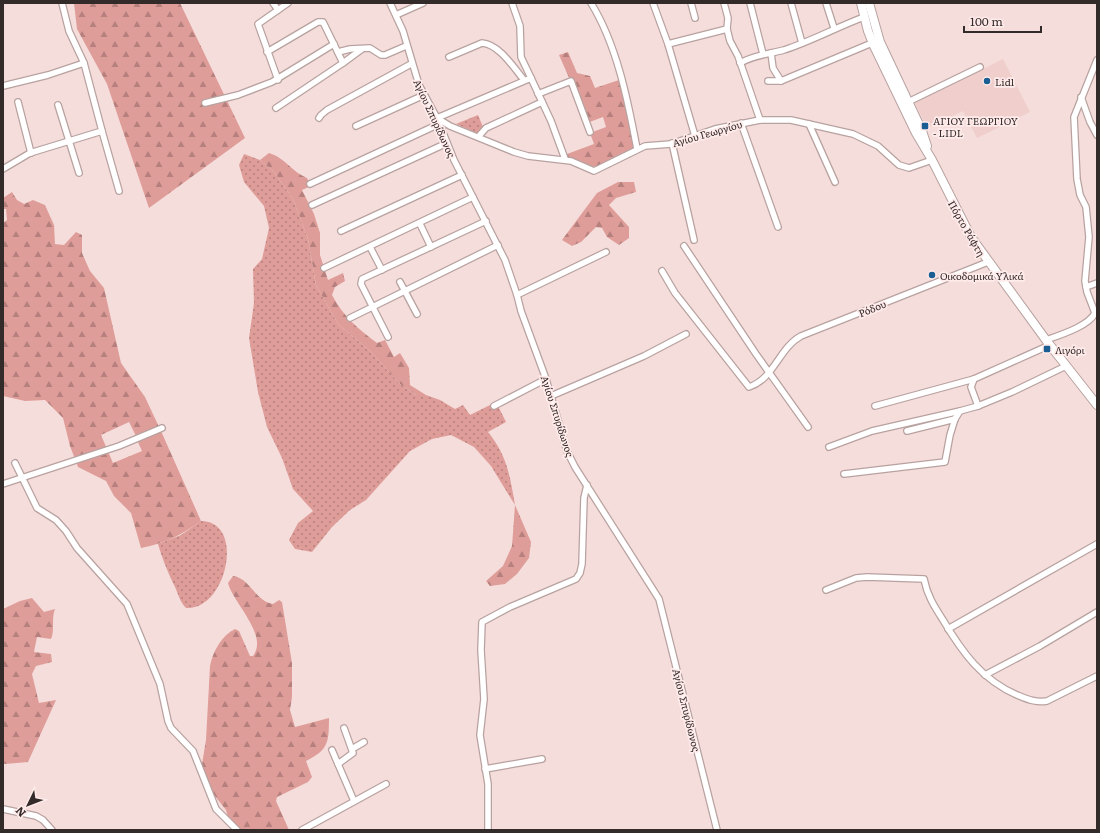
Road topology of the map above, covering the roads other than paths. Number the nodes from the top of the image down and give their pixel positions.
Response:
1 (62, 3) edge
2 (273, 3) edge
3 (288, 3) edge
4 (390, 3) edge
5 (423, 3) edge
6 (512, 3) edge
7 (591, 3) edge
8 (653, 3) edge
9 (691, 3) edge
10 (724, 3) edge
11 (750, 3) edge
12 (791, 3) edge
13 (826, 3) edge
14 (861, 3) edge
15 (869, 3) edge
16 (278, 10) junction
17 (396, 15) junction
18 (864, 17) junction
19 (695, 18) dead end
20 (834, 28) junction
21 (727, 29) junction
22 (802, 43) junction
23 (872, 43) junction
24 (334, 44) junction
25 (668, 44) junction
26 (406, 46) junction
27 (362, 49) junction
28 (267, 52) junction
29 (338, 52) junction
30 (771, 53) junction
31 (763, 54) junction
32 (449, 57) dead end
33 (1097, 60) edge
34 (740, 62) junction
35 (84, 63) junction
36 (344, 63) junction
37 (411, 64) junction
38 (980, 67) dead end
39 (530, 78) junction
40 (278, 80) junction
41 (524, 80) junction
42 (768, 81) dead end
43 (781, 81) junction
44 (3, 86) edge
45 (538, 94) junction
46 (424, 95) junction
47 (1081, 97) junction
48 (18, 102) dead end
49 (542, 102) junction
50 (908, 102) junction
51 (205, 103) dead end
52 (58, 105) dead end
53 (276, 108) dead end
54 (319, 118) dead end
55 (437, 118) junction
56 (760, 120) junction
57 (741, 123) junction
58 (809, 124) junction
59 (356, 126) dead end
60 (450, 126) junction
61 (441, 127) junction
62 (102, 131) junction
63 (590, 132) dead end
64 (1097, 135) edge
65 (479, 136) junction
66 (695, 136) junction
67 (69, 142) junction
68 (447, 143) junction
69 (672, 143) junction
70 (638, 149) junction
71 (31, 153) junction
72 (565, 159) junction
73 (932, 160) junction
74 (3, 169) edge
75 (79, 173) dead end
76 (462, 175) junction
77 (835, 182) dead end
78 (310, 184) dead end
79 (119, 191) dead end
80 (473, 197) junction
81 (312, 205) dead end
82 (486, 221) junction
83 (420, 224) junction
84 (778, 227) dead end
85 (341, 231) dead end
86 (694, 240) dead end
87 (498, 245) junction
88 (431, 246) junction
89 (684, 246) dead end
90 (370, 247) junction
91 (606, 252) dead end
92 (988, 262) junction
93 (324, 268) dead end
94 (382, 270) junction
95 (662, 271) dead end
96 (400, 282) dead end
97 (1097, 283) edge
98 (1086, 287) junction
99 (404, 291) junction
100 (518, 295) junction
101 (372, 306) junction
102 (417, 314) dead end
103 (350, 318) dead end
104 (686, 334) dead end
105 (388, 337) dead end
106 (1048, 343) junction
107 (1066, 366) junction
108 (769, 372) junction
109 (546, 379) junction
110 (974, 379) junction
111 (551, 396) junction
112 (1097, 405) edge
113 (494, 406) dead end
114 (875, 406) dead end
115 (978, 406) junction
116 (960, 411) junction
117 (955, 419) junction
118 (808, 427) dead end
119 (162, 428) dead end
120 (907, 431) dead end
121 (830, 447) dead end
122 (15, 463) dead end
123 (844, 474) dead end
124 (21, 478) junction
125 (3, 484) edge
126 (587, 485) junction
127 (1097, 544) edge
128 (826, 590) dead end
129 (1097, 612) edge
130 (948, 629) junction
131 (985, 675) junction
132 (1097, 676) edge
133 (344, 728) dead end
134 (364, 742) dead end
135 (352, 749) junction
136 (332, 750) dead end
137 (542, 759) dead end
138 (338, 764) junction
139 (485, 769) junction
140 (386, 784) dead end
141 (354, 801) junction
142 (3, 809) edge
143 (52, 830) edge
144 (237, 830) edge
145 (302, 830) edge
146 (488, 830) edge
147 (717, 830) edge

1 - 35 street
2 - 16 street
3 - 16 street
4 - 17 street, Αγίου Σπυρίδωνος
5 - 17 street
6 - 39 street
7 - 70 street
8 - 25 street
9 - 19 street
10 - 21 street
11 - 31 street
12 - 22 street
13 - 20 street
14 - 18 main road, Πόρτο Ράφτη
15 - 50 main road, Πόρτο Ράφτη
16 - 28 street
17 - 26 street, Αγίου Σπυρίδωνος
18 - 20 street
18 - 23 main road, Πόρτο Ράφτη
20 - 22 street
21 - 25 street
21 - 34 street
22 - 30 street
23 - 43 street
23 - 73 main road, Πόρτο Ράφτη
24 - 28 street
24 - 29 street
24 - 40 street
25 - 66 street
26 - 27 street
26 - 37 street, Αγίου Σπυρίδωνος
27 - 29 street
27 - 36 street
28 - 40 street
29 - 36 street
30 - 31 street
30 - 43 street
31 - 34 street
32 - 41 street
33 - 47 street
34 - 56 street
35 - 44 street
35 - 62 street
36 - 53 street
37 - 46 street, Αγίου Σπυρίδωνος
37 - 54 street
38 - 50 street
39 - 41 street
39 - 45 street
40 - 51 street
41 - 55 street
42 - 43 street
45 - 49 street
45 - 63 street
46 - 55 street, Αγίου Σπυρίδωνος
46 - 59 street
47 - 64 street
47 - 98 street
48 - 71 street
49 - 65 street
49 - 72 street
50 - 73 main road, Πόρτο Ράφτη
52 - 67 street
55 - 60 street, Αγίου Γεωργίου
55 - 61 street, Αγίου Σπυρίδωνος
56 - 57 street, Αγίου Γεωργίου
56 - 58 street, Αγίου Γεωργίου
57 - 66 street, Αγίου Γεωργίου
57 - 84 street
58 - 73 street, Αγίου Γεωργίου
58 - 77 street
60 - 61 street
60 - 65 street, Αγίου Γεωργίου
61 - 68 street, Αγίου Σπυρίδωνος
61 - 78 street
62 - 67 street
62 - 79 street
65 - 72 street, Αγίου Γεωργίου
66 - 69 street, Αγίου Γεωργίου
67 - 71 street
67 - 75 street
68 - 76 street, Αγίου Σπυρίδωνος
68 - 81 street
69 - 70 street, Αγίου Γεωργίου
69 - 86 street
70 - 72 street, Αγίου Γεωργίου
71 - 74 street
73 - 92 main road, Πόρτο Ράφτη
76 - 80 street, Αγίου Σπυρίδωνος
76 - 85 street
80 - 82 street, Αγίου Σπυρίδωνος
80 - 83 street
82 - 87 street, Αγίου Σπυρίδωνος
82 - 88 street
83 - 88 street
83 - 90 street
87 - 99 street
87 - 100 street, Αγίου Σπυρίδωνος
88 - 94 street
89 - 108 street
90 - 93 street
90 - 94 street
91 - 100 street
92 - 106 main road, Πόρτο Ράφτη
92 - 108 street, Ρόδου
94 - 101 street
95 - 108 street, Ρόδου
96 - 99 street
97 - 98 street
98 - 106 street
99 - 101 street
99 - 102 street
100 - 109 street, Αγίου Σπυρίδωνος
101 - 103 street
101 - 105 street
104 - 111 street
106 - 107 main road, Πόρτο Ράφτη
106 - 110 street
107 - 112 main road, Πόρτο Ράφτη
107 - 115 street
108 - 118 street
109 - 111 street, Αγίου Σπυρίδωνος
109 - 113 street
110 - 114 street
110 - 115 street
111 - 126 street, Αγίου Σπυρίδωνος
115 - 116 street
116 - 117 street
116 - 121 street
117 - 120 street
117 - 123 street
119 - 124 street
122 - 124 street
124 - 125 street
124 - 144 street
126 - 139 street
126 - 147 street, Αγίου Σπυρίδωνος
127 - 130 street
128 - 130 street
129 - 131 street
130 - 131 street
131 - 132 street
133 - 135 street
134 - 135 street
135 - 138 street
136 - 138 street
137 - 139 street
138 - 141 street
139 - 146 street
140 - 141 street
141 - 145 street
142 - 143 street

